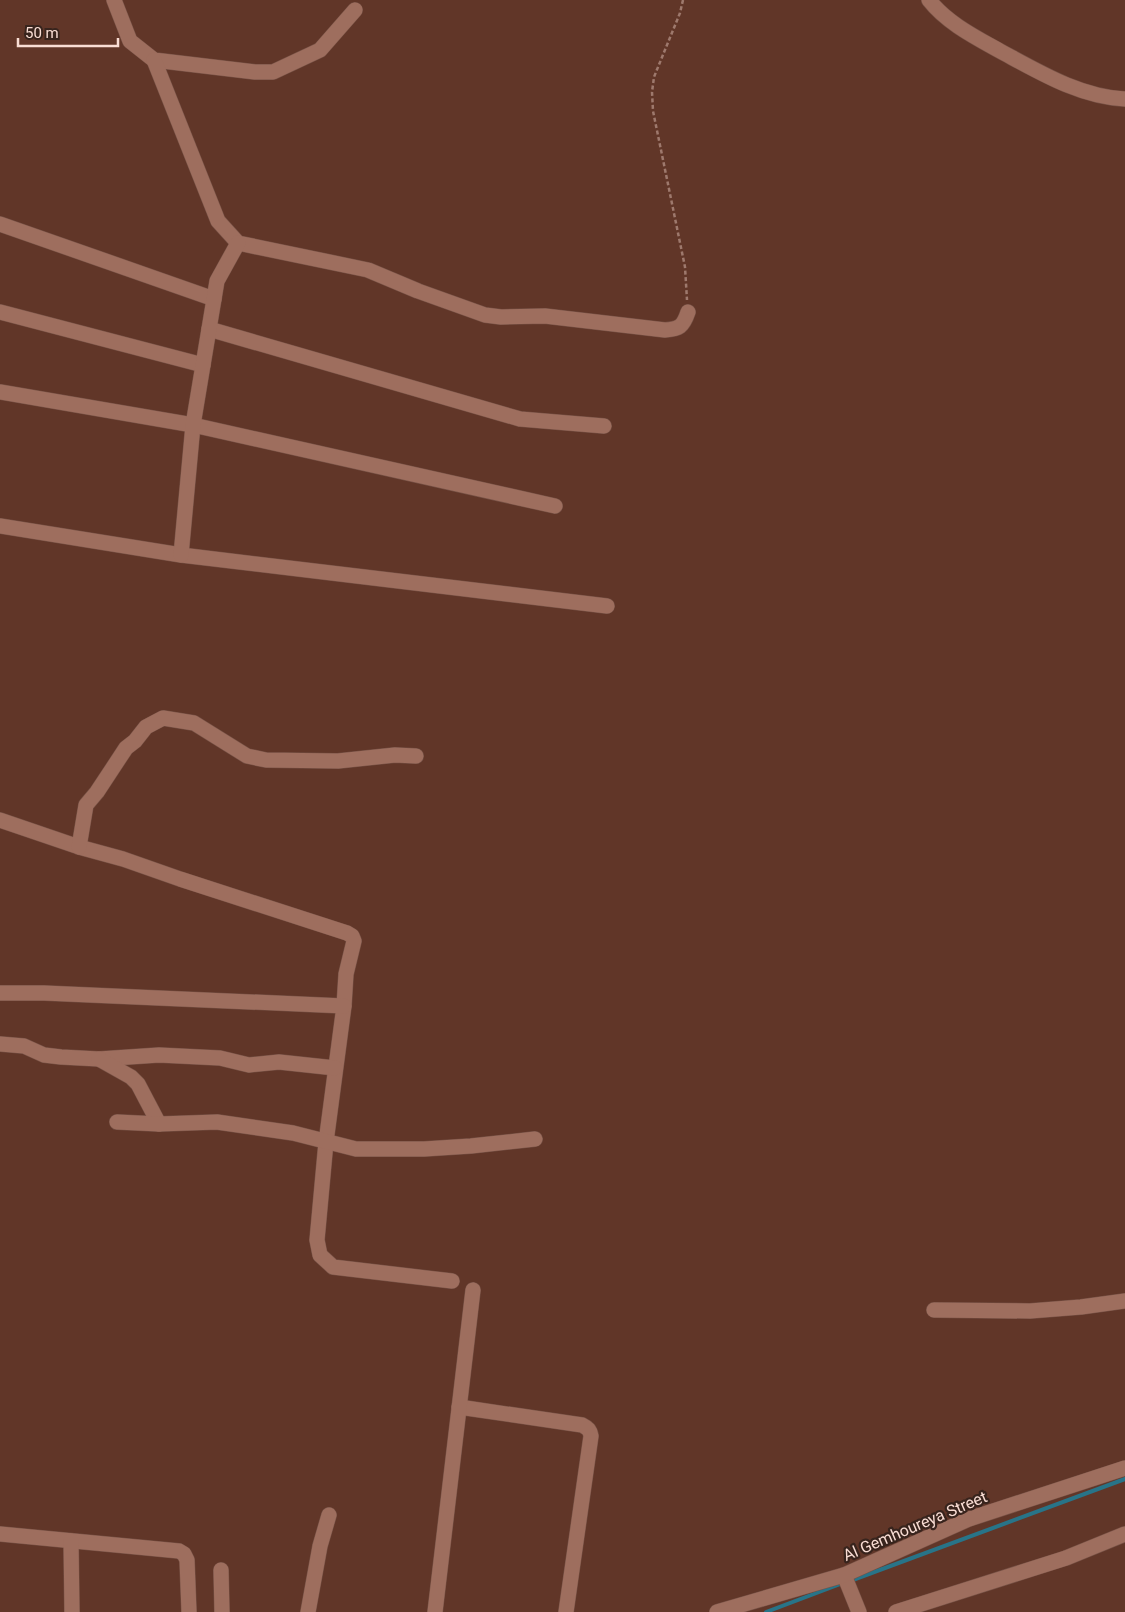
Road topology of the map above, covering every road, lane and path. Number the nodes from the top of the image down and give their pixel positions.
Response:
1 (114, 0) edge
2 (683, 0) edge
3 (929, 0) edge
4 (355, 10) dead end
5 (154, 60) junction
6 (1125, 100) edge
7 (0, 224) edge
8 (238, 243) junction
9 (214, 299) junction
10 (0, 312) edge
11 (688, 312) joint
12 (209, 329) junction
13 (203, 365) junction
14 (0, 392) edge
15 (193, 425) junction
16 (604, 426) dead end
17 (555, 506) dead end
18 (0, 526) edge
19 (180, 554) junction
20 (607, 606) dead end
21 (416, 756) dead end
22 (0, 820) edge
23 (79, 847) junction
24 (0, 993) edge
25 (344, 1006) junction
26 (0, 1044) edge
27 (99, 1059) junction
28 (335, 1068) junction
29 (117, 1122) dead end
30 (159, 1124) junction
31 (535, 1138) dead end
32 (326, 1142) junction
33 (452, 1281) dead end
34 (473, 1290) dead end
35 (1125, 1301) edge
36 (934, 1310) dead end
37 (459, 1406) junction
38 (1125, 1468) edge
39 (329, 1515) dead end
40 (0, 1534) edge
41 (1125, 1534) edge
42 (71, 1541) junction
43 (221, 1570) dead end
44 (845, 1578) junction
45 (858, 1610) edge
46 (72, 1612) edge
47 (188, 1612) edge
48 (222, 1612) edge
49 (308, 1612) edge
50 (435, 1612) edge
51 (566, 1612) edge
52 (717, 1612) edge
53 (896, 1612) edge

1 - 5 street
2 - 11 path
3 - 6 street
4 - 5 street
5 - 8 street
7 - 9 street
8 - 9 street
8 - 11 street
9 - 12 street
10 - 13 street
12 - 13 street
12 - 16 street
13 - 15 street
14 - 15 street
15 - 17 street
15 - 19 street
18 - 19 street
19 - 20 street
21 - 23 street
22 - 23 street
23 - 25 street
24 - 25 street
25 - 28 street
26 - 27 street
27 - 28 street
27 - 30 street
28 - 32 street
29 - 30 street
30 - 32 street
31 - 32 street
32 - 33 street
34 - 37 street
35 - 36 street
37 - 50 street
37 - 51 street
38 - 44 street, Al Gemhoureya Street
39 - 49 street
40 - 42 street
41 - 53 street
42 - 46 street
42 - 47 street
43 - 48 street
44 - 45 street
44 - 52 street, Al Gemhoureya Street

